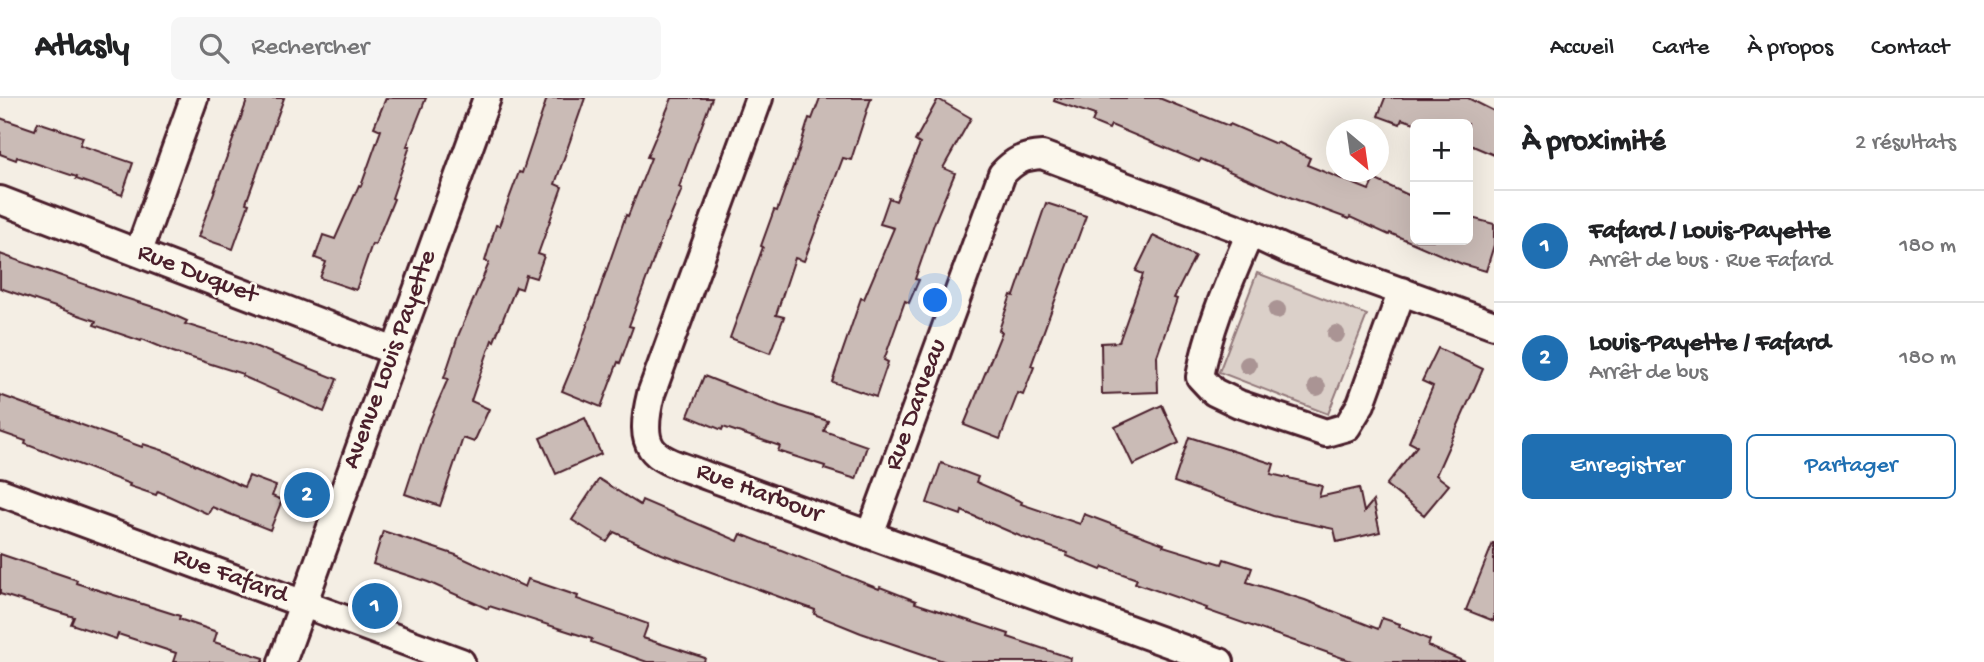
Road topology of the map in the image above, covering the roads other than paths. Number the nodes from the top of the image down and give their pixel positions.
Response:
1 (194, 98) edge
2 (487, 98) edge
3 (759, 98) edge
4 (0, 200) edge
5 (1250, 233) junction
6 (139, 251) junction
7 (1402, 291) junction
8 (1494, 325) edge
9 (394, 351) junction
10 (0, 492) edge
11 (870, 534) junction
12 (303, 604) junction
13 (282, 662) edge
14 (461, 662) edge
15 (1220, 662) edge

1 - 6 street
2 - 9 street, Avenue Louis Payette
3 - 11 street, Rue Harbour
4 - 6 street, Rue Duquet
5 - 7 street, Rue Darveau
5 - 7 street
5 - 11 street, Rue Darveau
6 - 9 street, Rue Duquet
7 - 8 street, Rue Darveau
9 - 12 street, Avenue Louis Payette
10 - 12 street, Rue Fafard
11 - 15 street, Rue Harbour
12 - 13 street, Avenue Louis Payette
12 - 14 street, Rue Fafard

